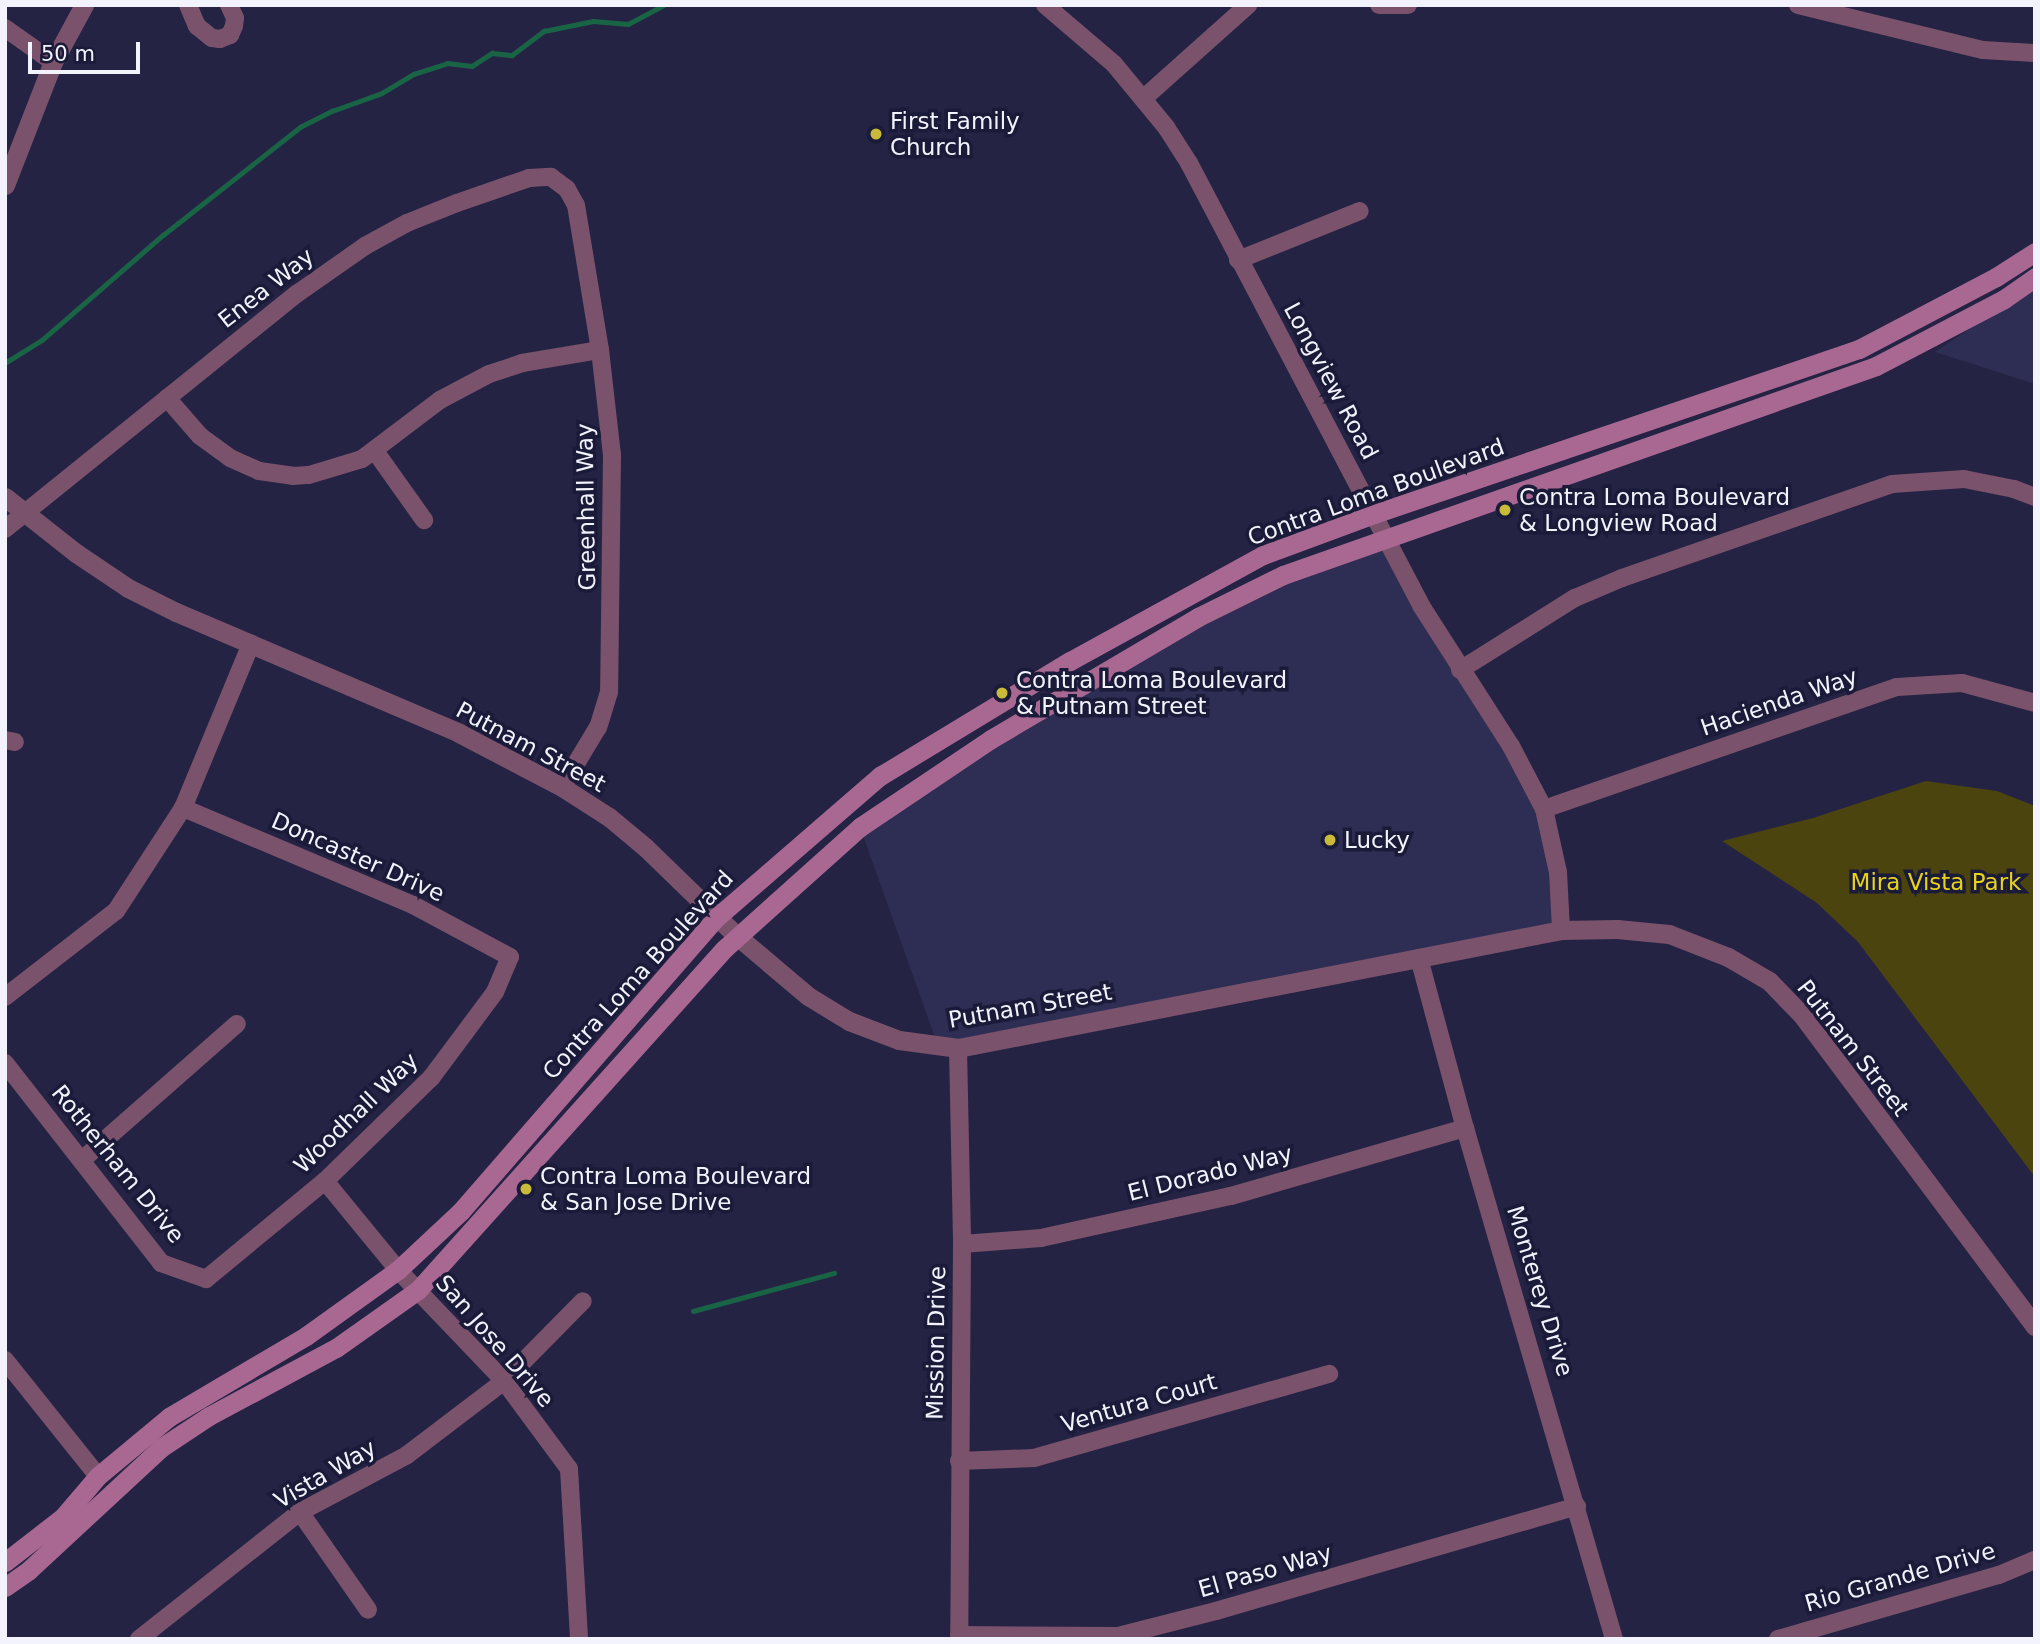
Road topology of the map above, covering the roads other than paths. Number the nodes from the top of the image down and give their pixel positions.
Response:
1 (84, 5) edge
2 (188, 5) edge
3 (229, 5) edge
4 (1045, 5) edge
5 (1248, 5) edge
6 (1379, 5) edge
7 (1408, 5) edge
8 (1798, 5) edge
9 (5, 28) edge
10 (2035, 53) edge
11 (53, 62) junction
12 (1144, 98) junction
13 (5, 184) edge
14 (1360, 211) dead end
15 (579, 216) joint
16 (2035, 252) edge
17 (1238, 260) junction
18 (2035, 277) edge
19 (600, 350) junction
20 (167, 398) junction
21 (375, 451) junction
22 (5, 496) edge
23 (2035, 497) edge
24 (26, 514) junction
25 (1374, 514) junction
26 (424, 520) dead end
27 (5, 529) edge
28 (1387, 540) junction
29 (251, 644) junction
30 (1460, 670) junction
31 (2035, 703) edge
32 (562, 787) junction
33 (183, 808) junction
34 (1544, 808) junction
35 (718, 917) junction
36 (1561, 930) junction
37 (737, 936) junction
38 (510, 957) joint
39 (1419, 958) junction
40 (5, 997) edge
41 (237, 1024) dead end
42 (958, 1048) junction
43 (5, 1063) edge
44 (1465, 1128) junction
45 (82, 1160) junction
46 (325, 1181) junction
47 (962, 1244) junction
48 (398, 1270) junction
49 (206, 1279) joint
50 (418, 1290) junction
51 (583, 1301) dead end
52 (2035, 1328) edge
53 (5, 1360) edge
54 (1329, 1374) dead end
55 (504, 1381) junction
56 (959, 1461) junction
57 (99, 1476) junction
58 (115, 1493) junction
59 (1577, 1506) junction
60 (300, 1512) junction
61 (2035, 1560) edge
62 (5, 1562) edge
63 (5, 1587) edge
64 (368, 1609) dead end
65 (959, 1637) edge
66 (139, 1639) edge
67 (579, 1639) edge
68 (1614, 1639) edge
69 (1778, 1639) edge

1 - 11 street
2 - 3 street
4 - 12 street, Longview Road
5 - 12 street
6 - 7 street
8 - 10 street
9 - 11 street
11 - 13 street
12 - 17 street, Longview Road
14 - 17 street
15 - 19 street, Greenhall Way
15 - 20 street, Enea Way
16 - 25 main road, Contra Loma Boulevard
17 - 25 street, Longview Road
18 - 28 main road, Contra Loma Boulevard
19 - 21 street
19 - 32 street, Greenhall Way
20 - 21 street
20 - 24 street, Enea Way
21 - 26 street
22 - 24 street, Putnam Street
23 - 30 street
24 - 27 street, Enea Way
24 - 29 street, Putnam Street
25 - 28 street, Longview Road
25 - 35 main road, Contra Loma Boulevard
28 - 30 street, Longview Road
28 - 37 main road, Contra Loma Boulevard
29 - 32 street, Putnam Street
29 - 33 street
30 - 34 street, Longview Road
31 - 34 street, Hacienda Way
32 - 35 street, Putnam Street
33 - 38 street, Doncaster Drive
33 - 40 street
34 - 36 street, Longview Road
35 - 37 street, Putnam Street
35 - 48 main road, Contra Loma Boulevard
36 - 39 street, Putnam Street
36 - 52 street, Putnam Street
37 - 42 street, Putnam Street
37 - 50 main road, Contra Loma Boulevard
38 - 46 street, Woodhall Way
39 - 42 street, Putnam Street
39 - 44 street, Monterey Drive
41 - 45 street
42 - 47 street, Mission Drive
43 - 45 street, Rotherham Drive
44 - 47 street, El Dorado Way
44 - 59 street, Monterey Drive
45 - 49 street, Rotherham Drive
46 - 48 street, San Jose Drive
46 - 49 street, Woodhall Way
47 - 56 street, Mission Drive
48 - 50 street, San Jose Drive
48 - 57 main road, Contra Loma Boulevard
50 - 55 street, San Jose Drive
50 - 58 main road, Contra Loma Boulevard
51 - 55 street, Vista Way
53 - 57 street
54 - 56 street, Ventura Court
55 - 60 street, Vista Way
55 - 67 street, San Jose Drive
56 - 65 street, Mission Drive
57 - 58 street
57 - 62 main road, Contra Loma Boulevard
58 - 63 main road, Contra Loma Boulevard
59 - 65 street, El Paso Way
59 - 68 street, Monterey Drive
60 - 64 street
60 - 66 street, Vista Way
61 - 69 street, Rio Grande Drive

